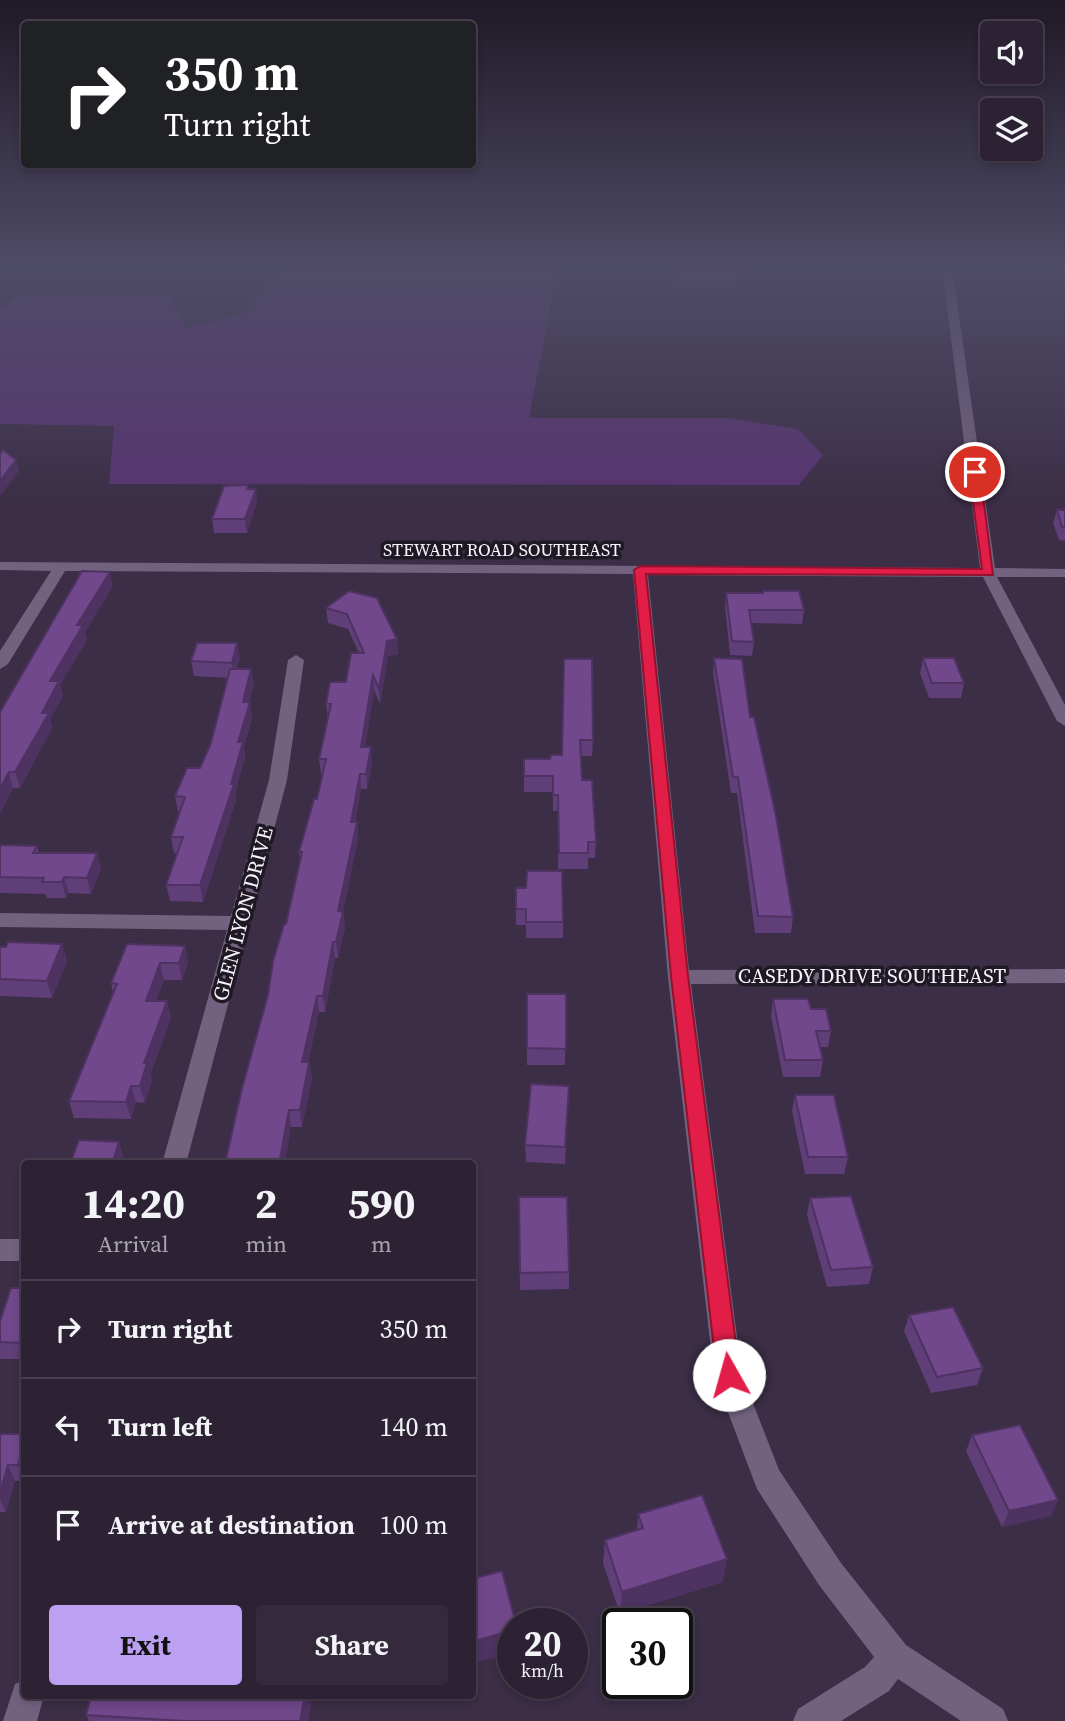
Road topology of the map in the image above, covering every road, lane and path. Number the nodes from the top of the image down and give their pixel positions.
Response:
1 (958, 347) edge
2 (0, 566) edge
3 (60, 567) junction
4 (640, 570) junction
5 (989, 573) junction
6 (1065, 573) edge
7 (296, 660) dead end
8 (0, 664) edge
9 (1065, 721) edge
10 (0, 920) edge
11 (241, 923) junction
12 (679, 976) junction
13 (1065, 976) edge
14 (175, 1160) edge
15 (0, 1250) edge
16 (21, 1250) edge
17 (894, 1657) junction
18 (26, 1699) edge
19 (20, 1721) edge
20 (810, 1721) edge
21 (991, 1721) edge

1 - 5 street
2 - 3 street, STEWART ROAD SOUTHEAST
3 - 4 street, STEWART ROAD SOUTHEAST
3 - 8 street
4 - 5 street, STEWART ROAD SOUTHEAST
4 - 12 street
5 - 6 street, STEWART ROAD SOUTHEAST
5 - 9 street
7 - 11 street, GLEN LYON DRIVE
10 - 11 street
11 - 14 street, GLEN LYON DRIVE
12 - 13 street, CASEDY DRIVE SOUTHEAST
12 - 17 street
15 - 16 street
17 - 20 street
17 - 21 street
18 - 19 street

